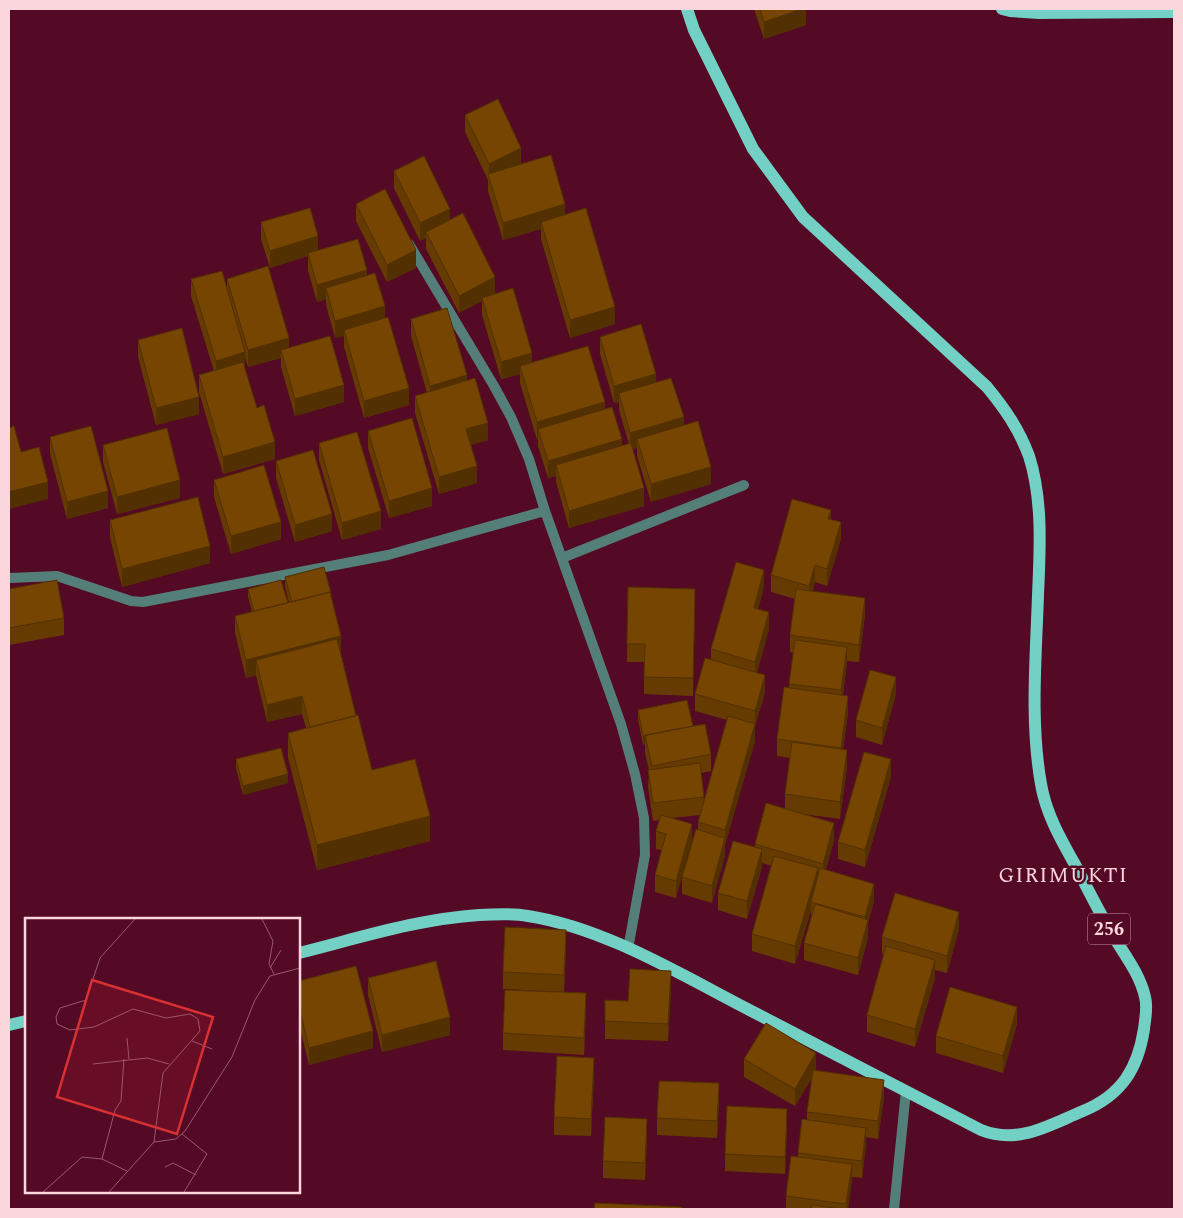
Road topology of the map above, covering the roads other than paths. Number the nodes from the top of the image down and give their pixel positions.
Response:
1 (687, 9) edge
2 (1002, 9) edge
3 (1174, 12) edge
4 (409, 243) edge
5 (744, 486) dead end
6 (545, 510) junction
7 (562, 558) junction
8 (9, 578) edge
9 (628, 949) junction
10 (300, 953) edge
11 (25, 1021) edge
12 (9, 1025) edge
13 (906, 1091) junction
14 (894, 1209) edge

1 - 13 main road, 256
2 - 3 main road
4 - 6 street
5 - 7 street
6 - 7 street
6 - 8 street
7 - 9 street
9 - 10 main road, 256
9 - 13 main road, 256
11 - 12 main road
13 - 14 street

